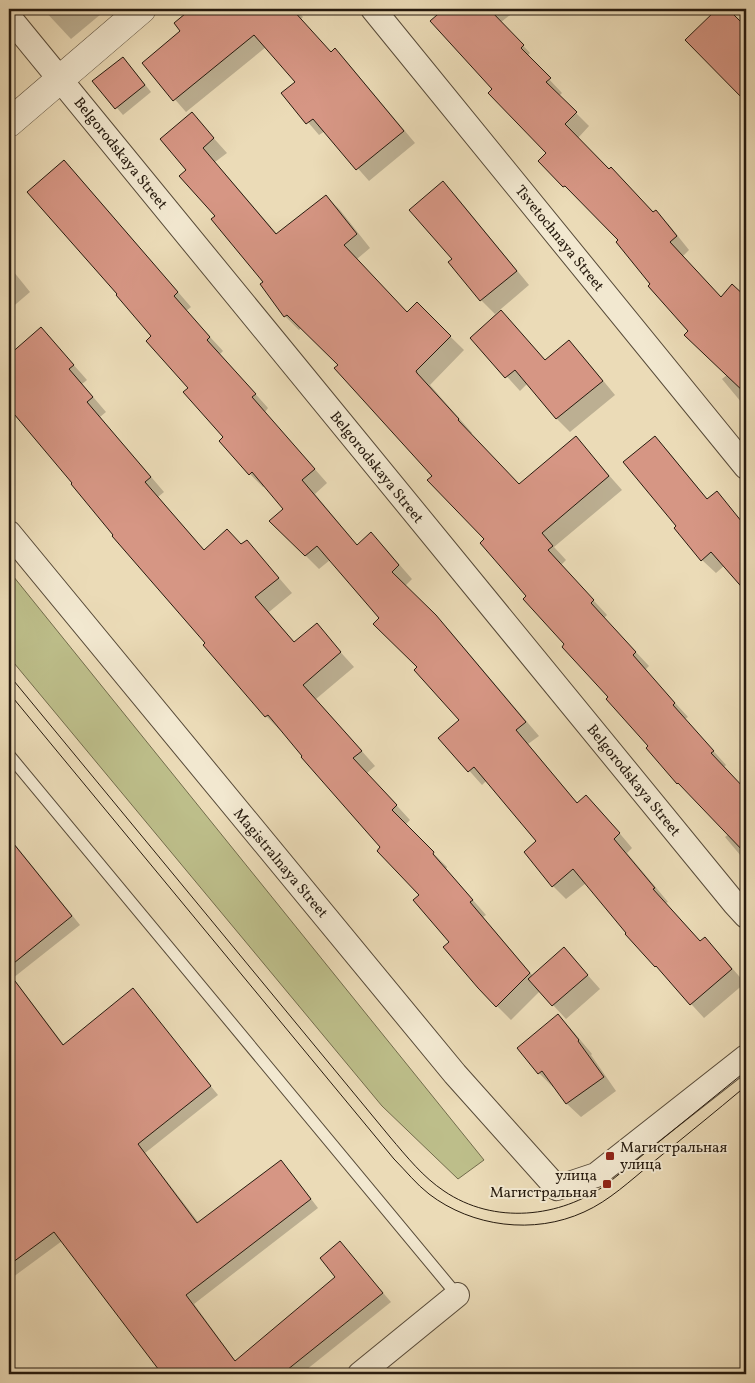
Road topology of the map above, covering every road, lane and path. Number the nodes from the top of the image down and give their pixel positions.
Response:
1 (142, 9) edge
2 (373, 9) edge
3 (9, 17) edge
4 (60, 78) junction
5 (9, 123) edge
6 (746, 467) edge
7 (9, 533) edge
8 (9, 755) edge
9 (746, 916) edge
10 (746, 1057) edge
11 (457, 1295) joint
12 (360, 1374) edge

1 - 4 street
2 - 6 street, Tsvetochnaya Street
3 - 4 street, Belgorodskaya Street
4 - 5 street
4 - 9 street, Belgorodskaya Street
7 - 10 street, Magistralnaya Street
8 - 11 lane
11 - 12 street

